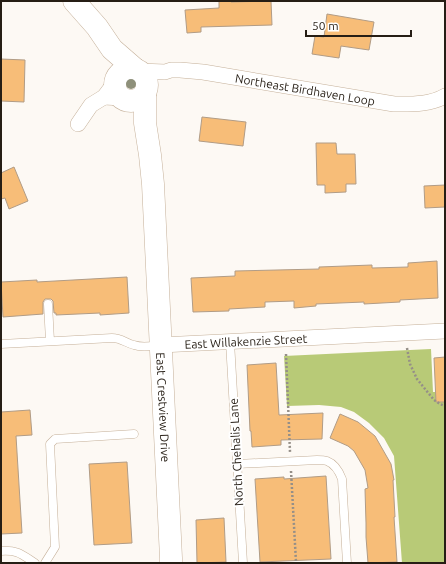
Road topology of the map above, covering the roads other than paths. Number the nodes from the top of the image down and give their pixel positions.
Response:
1 (74, 1) edge
2 (128, 86) junction
3 (445, 96) edge
4 (78, 124) dead end
5 (48, 304) dead end
6 (445, 331) edge
7 (50, 341) junction
8 (230, 342) junction
9 (1, 344) edge
10 (160, 345) junction
11 (134, 434) dead end
12 (237, 464) junction
13 (1, 551) edge
14 (172, 561) edge
15 (35, 563) edge
16 (45, 563) edge
17 (243, 563) edge
18 (347, 563) edge

1 - 2 street
2 - 3 street, Northeast Birdhaven Loop
2 - 4 street, Northeast Birdhaven Loop
2 - 10 street, East Crestview Drive
5 - 7 lane
6 - 8 street, East Willakenzie Street
7 - 9 lane, East Willakenzie Street
7 - 10 lane, East Willakenzie Street
8 - 10 street, East Willakenzie Street
8 - 12 lane, North Chehalis Lane
10 - 14 street, East Crestview Drive
11 - 16 lane
12 - 17 lane, North Chehalis Lane
12 - 18 lane
13 - 15 lane

